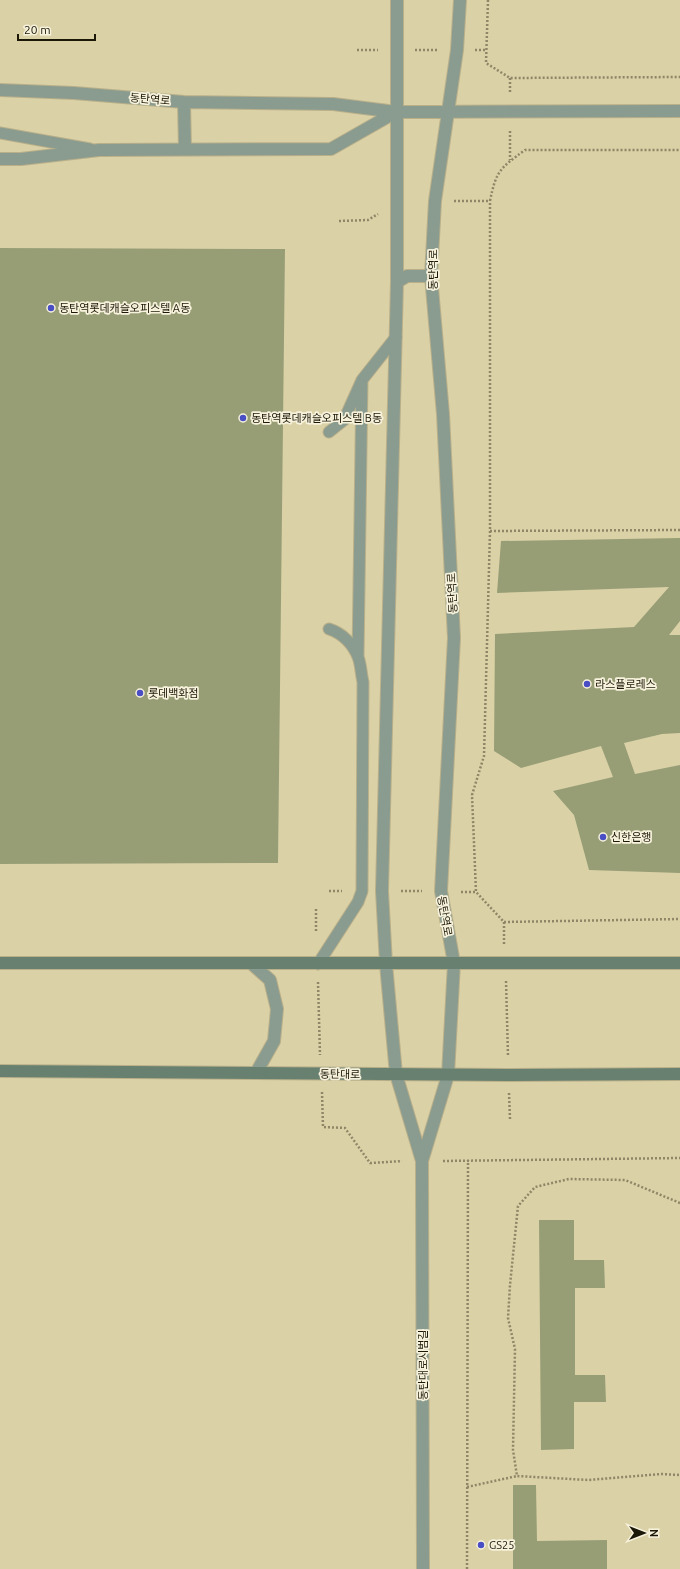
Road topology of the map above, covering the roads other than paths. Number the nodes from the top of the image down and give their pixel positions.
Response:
1 (397, 0) edge
2 (460, 0) edge
3 (0, 90) edge
4 (184, 102) junction
5 (680, 111) edge
6 (396, 112) junction
7 (448, 112) junction
8 (0, 133) edge
9 (185, 149) junction
10 (99, 150) junction
11 (0, 159) edge
12 (431, 276) junction
13 (397, 282) junction
14 (396, 337) junction
15 (362, 380) junction
16 (329, 432) dead end
17 (329, 629) dead end
18 (358, 657) junction
19 (0, 963) edge
20 (454, 963) junction
21 (680, 963) edge
22 (252, 964) junction
23 (318, 964) junction
24 (386, 964) junction
25 (0, 1071) edge
26 (256, 1073) junction
27 (396, 1074) junction
28 (680, 1074) edge
29 (448, 1075) junction
30 (422, 1161) junction
31 (423, 1569) edge

1 - 6 street
2 - 7 street, 동탄역로
3 - 4 street, 동탄역로
4 - 6 street, 동탄역로
4 - 9 street
5 - 7 street, 동탄역로
6 - 7 street, 동탄역로
6 - 9 street
6 - 13 street, 동탄대로시범길
7 - 12 street, 동탄역로
8 - 10 lane
9 - 10 street
10 - 11 street
12 - 13 street
12 - 20 street, 동탄역로
13 - 14 street, 동탄대로시범길
14 - 15 lane
14 - 24 street, 동탄대로시범길
15 - 16 lane
15 - 18 lane
17 - 18 lane
18 - 23 lane
19 - 22 main road
20 - 21 main road
20 - 24 main road
20 - 29 street, 동탄역로
22 - 23 main road
22 - 26 street
23 - 24 main road
24 - 27 street, 동탄대로시범길
25 - 26 main road, 동탄대로
26 - 27 main road, 동탄대로
27 - 29 main road, 동탄대로
27 - 30 street, 동탄대로시범길
28 - 29 main road, 동탄대로
29 - 30 street, 동탄대로시범길
30 - 31 street, 동탄대로시범길

